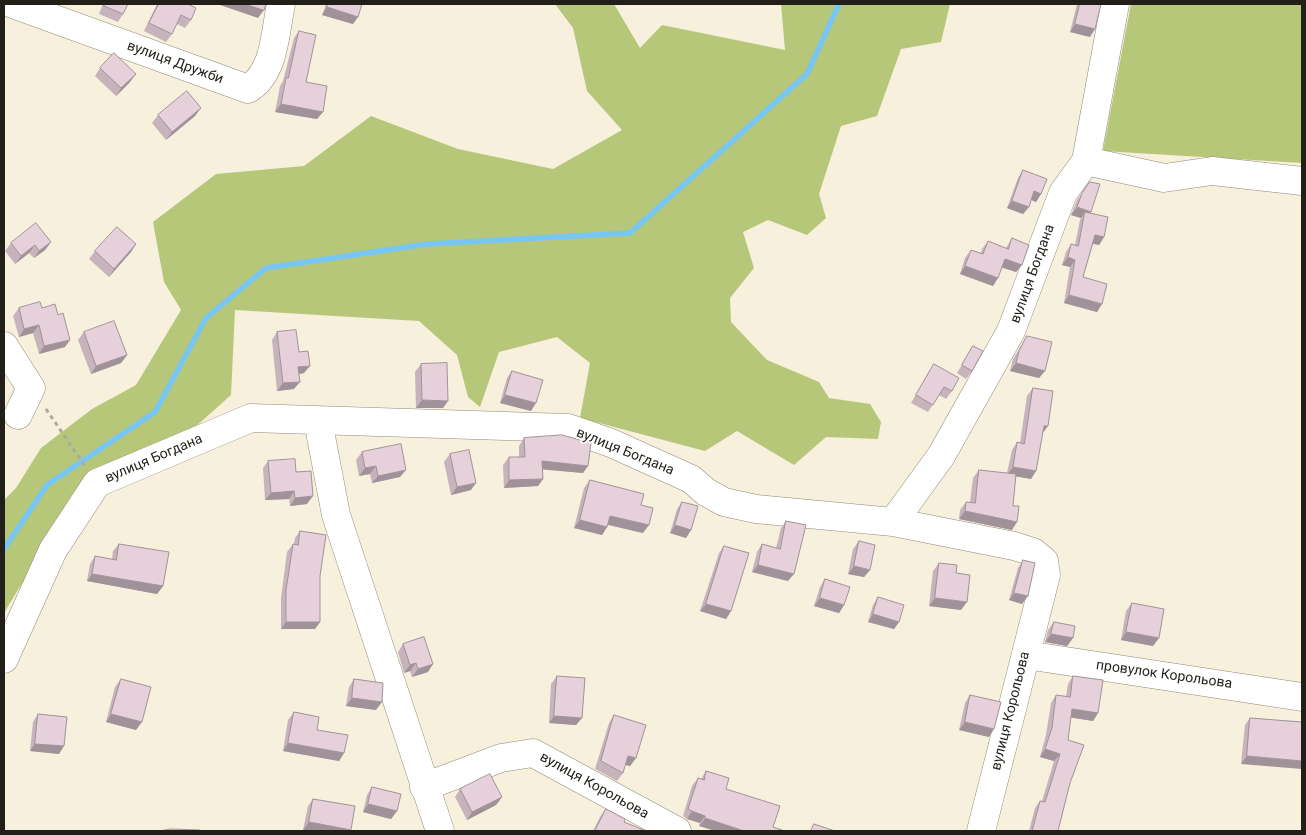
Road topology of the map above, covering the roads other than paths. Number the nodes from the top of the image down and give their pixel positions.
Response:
1 (13, 4) edge
2 (281, 4) edge
3 (1115, 4) edge
4 (1086, 161) junction
5 (1302, 181) edge
6 (4, 346) edge
7 (18, 415) dead end
8 (318, 421) junction
9 (893, 522) junction
10 (1041, 591) joint
11 (1026, 655) junction
12 (4, 659) edge
13 (1302, 697) edge
14 (424, 787) junction
15 (440, 831) edge
16 (677, 831) edge
17 (981, 831) edge

1 - 2 street, вулиця Дружби
3 - 4 street, вулиця Богдана
4 - 5 street
4 - 9 street, вулиця Богдана
6 - 7 street
8 - 9 street, вулиця Богдана
8 - 12 street, вулиця Богдана
8 - 14 street
9 - 10 street, вулиця Богдана
10 - 11 street, вулиця Корольова
11 - 13 street, провулок Корольова
11 - 17 street, вулиця Корольова
14 - 15 street
14 - 16 street, вулиця Корольова

